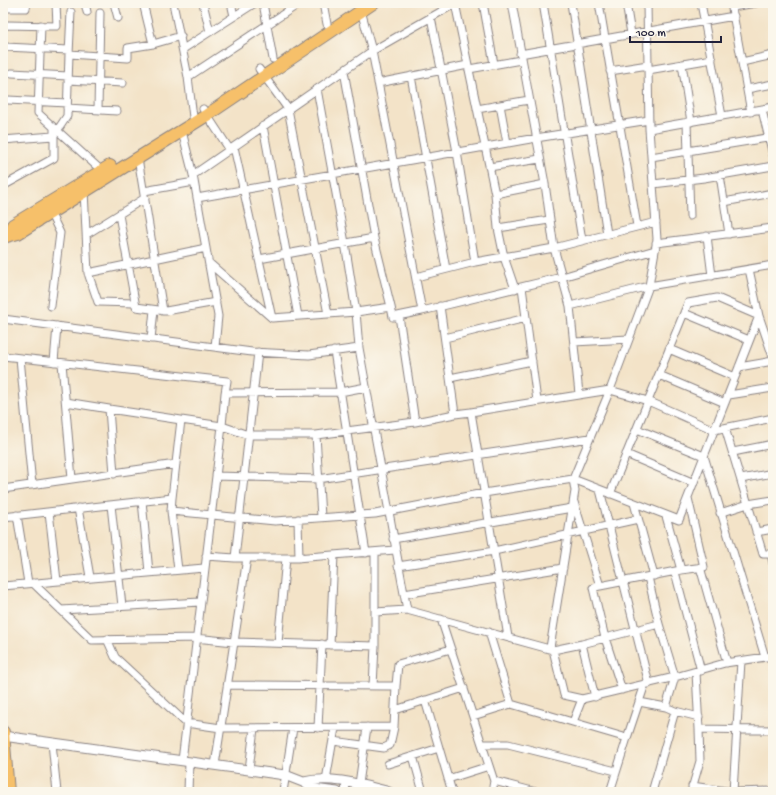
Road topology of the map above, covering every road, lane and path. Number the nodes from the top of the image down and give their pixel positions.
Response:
1 (27, 3) edge
2 (56, 3) edge
3 (85, 3) edge
4 (114, 3) edge
5 (143, 3) edge
6 (173, 3) edge
7 (203, 3) edge
8 (231, 3) edge
9 (255, 3) edge
10 (262, 3) edge
11 (300, 3) edge
12 (323, 3) edge
13 (373, 3) edge
14 (455, 3) edge
15 (483, 3) edge
16 (512, 3) edge
17 (543, 3) edge
18 (570, 3) edge
19 (599, 3) edge
20 (626, 3) edge
21 (647, 3) edge
22 (702, 3) edge
23 (756, 3) edge
24 (360, 5) edge
25 (732, 5) edge
26 (3, 8) edge
27 (71, 12) dead end
28 (87, 12) dead end
29 (100, 12) dead end
30 (234, 16) junction
31 (734, 16) junction
32 (431, 17) junction
33 (118, 18) dead end
34 (705, 21) junction
35 (327, 24) junction
36 (267, 25) junction
37 (42, 26) junction
38 (3, 27) edge
39 (210, 32) junction
40 (647, 32) junction
41 (631, 34) junction
42 (181, 36) junction
43 (604, 39) junction
44 (577, 43) junction
45 (153, 44) junction
46 (6, 47) dead end
47 (551, 48) junction
48 (40, 49) junction
49 (183, 49) junction
50 (372, 51) junction
51 (69, 52) junction
52 (773, 55) edge
53 (99, 56) junction
54 (521, 57) junction
55 (273, 59) junction
56 (712, 59) junction
57 (742, 62) junction
58 (494, 64) junction
59 (682, 64) junction
60 (468, 67) junction
61 (648, 67) junction
62 (441, 70) junction
63 (344, 71) junction
64 (610, 71) junction
65 (261, 72) junction
66 (12, 73) dead end
67 (40, 75) junction
68 (411, 76) junction
69 (188, 77) junction
70 (68, 78) junction
71 (99, 82) junction
72 (123, 83) dead end
73 (378, 83) junction
74 (773, 84) edge
75 (317, 89) junction
76 (747, 89) junction
77 (8, 100) dead end
78 (529, 100) junction
79 (39, 101) junction
80 (67, 105) junction
81 (500, 105) junction
82 (773, 107) edge
83 (477, 108) junction
84 (288, 109) junction
85 (98, 110) junction
86 (762, 110) junction
87 (117, 111) dead end
88 (205, 112) junction
89 (751, 112) junction
90 (722, 116) junction
91 (193, 117) junction
92 (649, 120) junction
93 (689, 122) junction
94 (619, 125) junction
95 (263, 126) junction
96 (649, 128) junction
97 (592, 129) junction
98 (182, 131) junction
99 (55, 132) junction
100 (565, 134) junction
101 (771, 137) edge
102 (536, 138) junction
103 (3, 140) edge
104 (507, 143) junction
105 (485, 147) junction
106 (232, 148) junction
107 (689, 151) junction
108 (457, 152) junction
109 (773, 155) edge
110 (651, 157) junction
111 (138, 158) junction
112 (426, 158) junction
113 (540, 159) junction
114 (394, 164) junction
115 (773, 166) edge
116 (489, 167) junction
117 (361, 169) junction
118 (102, 171) junction
119 (333, 174) junction
120 (720, 175) junction
121 (194, 179) junction
122 (302, 179) junction
123 (690, 180) junction
124 (4, 183) edge
125 (275, 184) junction
126 (545, 184) junction
127 (653, 184) junction
128 (84, 187) junction
129 (244, 189) junction
130 (773, 193) edge
131 (495, 194) junction
132 (145, 195) junction
133 (197, 198) junction
134 (724, 202) junction
135 (48, 208) junction
136 (119, 215) junction
137 (690, 216) dead end
138 (549, 220) junction
139 (656, 222) junction
140 (637, 226) junction
141 (498, 228) junction
142 (773, 228) edge
143 (87, 234) junction
144 (607, 234) junction
145 (729, 234) junction
146 (4, 236) edge
147 (707, 236) junction
148 (374, 238) junction
149 (582, 240) junction
150 (345, 243) junction
151 (656, 246) junction
152 (206, 248) junction
153 (316, 248) junction
154 (554, 248) junction
155 (287, 253) junction
156 (504, 257) junction
157 (154, 259) junction
158 (259, 259) junction
159 (475, 262) junction
160 (209, 263) junction
161 (127, 265) junction
162 (773, 265) edge
163 (446, 269) junction
164 (749, 269) junction
165 (88, 273) junction
166 (416, 276) junction
167 (712, 276) junction
168 (562, 277) junction
169 (650, 286) junction
170 (518, 288) junction
171 (216, 302) junction
172 (135, 303) junction
173 (51, 306) dead end
174 (440, 306) junction
175 (570, 306) junction
176 (391, 307) junction
177 (154, 310) junction
178 (163, 311) junction
179 (422, 311) junction
180 (356, 312) junction
181 (684, 313) junction
182 (328, 314) junction
183 (298, 316) junction
184 (399, 316) junction
185 (759, 316) junction
186 (272, 318) junction
187 (526, 318) junction
188 (3, 319) edge
189 (57, 326) junction
190 (445, 338) junction
191 (151, 339) junction
192 (629, 339) junction
193 (749, 340) junction
194 (574, 342) junction
195 (215, 347) junction
196 (359, 348) junction
197 (669, 349) junction
198 (334, 351) junction
199 (258, 352) junction
200 (3, 356) edge
201 (773, 357) edge
202 (20, 358) junction
203 (532, 361) junction
204 (773, 361) edge
205 (54, 362) junction
206 (62, 363) junction
207 (739, 367) junction
208 (659, 375) junction
209 (735, 376) junction
210 (450, 378) junction
211 (366, 388) junction
212 (773, 388) edge
213 (610, 390) junction
214 (340, 392) junction
215 (225, 393) junction
216 (253, 394) junction
217 (579, 394) junction
218 (729, 395) junction
219 (537, 401) junction
220 (648, 401) junction
221 (66, 402) junction
222 (725, 403) junction
223 (109, 409) junction
224 (471, 412) junction
225 (455, 414) junction
226 (773, 418) edge
227 (181, 420) junction
228 (415, 422) junction
229 (222, 426) junction
230 (373, 428) junction
231 (725, 428) junction
232 (637, 429) junction
233 (714, 430) junction
234 (346, 432) junction
235 (248, 435) junction
236 (316, 435) junction
237 (590, 438) junction
238 (773, 444) edge
239 (733, 452) junction
240 (477, 454) junction
241 (626, 454) junction
242 (704, 456) junction
243 (176, 464) junction
244 (380, 470) junction
245 (114, 474) junction
246 (353, 474) junction
247 (773, 474) edge
248 (216, 476) junction
249 (244, 476) junction
250 (72, 479) junction
251 (318, 479) junction
252 (741, 479) junction
253 (573, 480) junction
254 (694, 483) junction
255 (32, 485) junction
256 (3, 489) edge
257 (600, 490) junction
258 (484, 493) junction
259 (610, 494) junction
260 (172, 498) junction
261 (688, 498) junction
262 (573, 500) junction
263 (773, 500) edge
264 (142, 501) junction
265 (634, 503) junction
266 (748, 504) junction
267 (111, 505) junction
268 (78, 508) junction
269 (572, 508) junction
270 (171, 511) junction
271 (388, 511) junction
272 (49, 512) junction
273 (720, 513) junction
274 (17, 515) junction
275 (211, 515) junction
276 (359, 515) junction
277 (666, 516) junction
278 (3, 517) edge
279 (239, 517) junction
280 (321, 518) junction
281 (298, 519) junction
282 (638, 519) junction
283 (489, 524) junction
284 (609, 526) junction
285 (773, 529) edge
286 (583, 532) junction
287 (756, 532) junction
288 (568, 535) junction
289 (393, 539) junction
290 (395, 550) junction
291 (494, 551) junction
292 (375, 552) junction
293 (366, 553) junction
294 (772, 554) edge
295 (334, 555) junction
296 (206, 556) junction
297 (235, 558) junction
298 (247, 558) junction
299 (286, 558) junction
300 (300, 558) junction
301 (773, 563) edge
302 (398, 566) junction
303 (204, 568) junction
304 (563, 568) junction
305 (700, 568) junction
306 (178, 570) junction
307 (678, 571) junction
308 (148, 572) junction
309 (119, 575) junction
310 (90, 577) junction
311 (498, 577) junction
312 (651, 577) junction
313 (57, 581) junction
314 (624, 582) junction
315 (31, 583) junction
316 (3, 586) edge
317 (600, 586) junction
318 (404, 594) junction
319 (200, 602) junction
320 (122, 606) junction
321 (61, 610) junction
322 (407, 610) junction
323 (375, 612) junction
324 (441, 619) junction
325 (659, 624) junction
326 (634, 631) junction
327 (489, 632) junction
328 (508, 637) junction
329 (195, 638) junction
330 (605, 638) junction
331 (107, 639) junction
332 (234, 642) junction
333 (278, 643) junction
334 (322, 644) junction
335 (330, 644) junction
336 (582, 644) junction
337 (375, 646) junction
338 (451, 649) junction
339 (552, 649) junction
340 (773, 656) edge
341 (765, 657) junction
342 (741, 661) junction
343 (727, 662) junction
344 (699, 671) junction
345 (675, 677) junction
346 (647, 684) junction
347 (228, 685) junction
348 (321, 686) junction
349 (374, 686) junction
350 (396, 686) junction
351 (464, 688) junction
352 (622, 690) junction
353 (595, 697) junction
354 (582, 699) junction
355 (425, 700) junction
356 (639, 702) junction
357 (511, 704) junction
358 (666, 707) junction
359 (395, 710) junction
360 (675, 711) junction
361 (473, 716) junction
362 (699, 717) junction
363 (186, 722) junction
364 (573, 722) junction
365 (367, 727) junction
366 (394, 727) junction
367 (221, 728) junction
368 (254, 728) junction
369 (293, 728) junction
370 (318, 728) junction
371 (335, 728) junction
372 (699, 729) junction
373 (737, 729) junction
374 (773, 730) edge
375 (3, 732) edge
376 (3, 736) edge
377 (627, 738) junction
378 (332, 741) junction
379 (52, 743) junction
380 (482, 744) junction
381 (364, 745) junction
382 (439, 748) junction
383 (413, 756) junction
384 (185, 761) junction
385 (388, 764) dead end
386 (215, 766) junction
387 (489, 766) junction
388 (249, 770) junction
389 (616, 771) junction
390 (285, 775) junction
391 (448, 779) junction
392 (323, 780) junction
393 (494, 781) junction
394 (303, 782) junction
395 (359, 784) junction
396 (345, 787) edge
397 (692, 789) edge
398 (320, 791) edge
399 (8, 792) edge
400 (57, 792) edge
401 (61, 792) edge
402 (188, 792) edge
403 (283, 792) edge
404 (337, 792) edge
405 (387, 792) edge
406 (423, 792) edge
407 (452, 792) edge
408 (492, 792) edge
409 (536, 792) edge
410 (610, 792) edge
411 (652, 792) edge
412 (734, 792) edge
413 (773, 792) edge

1 - 26 street
2 - 37 street
3 - 28 street
4 - 33 street
5 - 45 street
6 - 42 street
7 - 39 street
8 - 30 street
9 - 30 street
10 - 36 street
11 - 36 street
12 - 35 street
13 - 24 main road
14 - 32 street
14 - 60 street
15 - 58 street
16 - 54 street
17 - 47 street
18 - 44 street
19 - 43 street
20 - 41 street
21 - 40 street
22 - 34 street
23 - 25 street
24 - 35 main road
24 - 50 street
24 - 65 main road
25 - 31 street
27 - 51 street
29 - 53 street
30 - 39 street
31 - 34 street
31 - 57 street
32 - 50 street
32 - 62 street
34 - 40 street
34 - 56 street
35 - 55 main road
36 - 55 street
36 - 69 street
37 - 38 street
37 - 48 street
39 - 49 street
40 - 41 street
40 - 61 street
41 - 43 street
42 - 45 street
42 - 49 street
43 - 44 street
43 - 64 street
44 - 47 street
44 - 97 street
45 - 53 street
46 - 48 street
47 - 54 street
47 - 100 street
48 - 51 street
48 - 67 street
49 - 69 street
50 - 63 street
50 - 73 street
51 - 53 street
51 - 70 street
52 - 57 street
53 - 71 street
54 - 58 street
54 - 78 street
55 - 65 main road
56 - 59 street
56 - 90 street
57 - 76 street
58 - 60 street
59 - 61 street
59 - 93 street
60 - 62 street
60 - 83 street
61 - 64 street
61 - 92 street
62 - 68 street
62 - 108 street
63 - 75 street
63 - 117 street
64 - 94 street
65 - 84 street
65 - 88 main road
66 - 67 street
67 - 70 street
67 - 79 street
68 - 73 street
68 - 112 street
69 - 91 street
70 - 71 street
70 - 80 street
71 - 72 street
71 - 85 street
73 - 114 street
74 - 76 street
75 - 84 street
75 - 119 street
76 - 89 street
77 - 79 street
78 - 81 street
78 - 102 street
79 - 80 street
79 - 99 street
80 - 85 street
80 - 99 street
81 - 83 street
81 - 104 street
82 - 86 street
83 - 105 street
84 - 95 street
84 - 122 street
85 - 87 street
86 - 89 street
86 - 101 street
88 - 91 main road
88 - 98 main road
88 - 106 street
89 - 90 street
90 - 93 street
91 - 118 main road
92 - 94 street
92 - 96 street
93 - 96 street
93 - 107 street
94 - 97 street
94 - 140 street
95 - 106 street
95 - 125 street
96 - 110 street
97 - 100 street
97 - 144 street
98 - 111 main road
98 - 121 street
99 - 103 street
99 - 118 street
99 - 124 street
100 - 102 street
100 - 149 street
101 - 107 street
101 - 109 street
102 - 104 street
102 - 113 street
104 - 105 street
105 - 108 street
105 - 116 street
106 - 121 street
106 - 129 street
107 - 110 street
107 - 123 street
108 - 112 street
108 - 159 street
110 - 127 street
111 - 128 main road
111 - 132 street
112 - 114 street
112 - 163 street
113 - 116 street
113 - 126 street
114 - 117 street
114 - 166 street
115 - 120 street
116 - 131 street
117 - 119 street
117 - 148 street
118 - 128 main road
119 - 122 street
119 - 150 street
120 - 123 street
120 - 134 street
121 - 132 street
121 - 133 street
122 - 125 street
122 - 153 street
123 - 127 street
123 - 137 street
125 - 129 street
125 - 155 street
126 - 131 street
126 - 138 street
127 - 139 street
128 - 135 main road
128 - 143 street
129 - 133 street
129 - 158 street
130 - 134 street
131 - 141 street
132 - 136 street
132 - 157 street
133 - 152 street
134 - 145 street
135 - 146 main road
135 - 173 street
136 - 143 street
136 - 161 street
138 - 141 street
138 - 154 street
139 - 140 street
139 - 151 street
140 - 144 street
141 - 156 street
142 - 145 street
143 - 165 street
144 - 149 street
145 - 147 street
147 - 151 street
147 - 167 street
148 - 150 street
148 - 176 street
149 - 154 street
150 - 153 street
150 - 180 street
151 - 168 street
151 - 169 street
152 - 157 street
152 - 160 street
153 - 155 street
153 - 182 street
154 - 156 street
154 - 168 street
155 - 158 street
155 - 183 street
156 - 159 street
156 - 170 street
157 - 161 street
157 - 178 street
158 - 186 street
159 - 163 street
160 - 171 street
160 - 186 street
161 - 165 street
161 - 172 street
162 - 164 street
163 - 166 street
164 - 167 street
164 - 185 street
165 - 172 street
166 - 179 street
167 - 169 street
168 - 170 street
168 - 175 street
169 - 175 street
169 - 192 street
170 - 174 street
170 - 187 street
171 - 178 street
171 - 195 street
172 - 177 street
174 - 179 street
174 - 190 street
175 - 194 street
176 - 180 street
176 - 184 street
177 - 178 street
177 - 191 street
179 - 184 street
180 - 182 street
180 - 196 street
181 - 185 street
181 - 193 street
181 - 197 street
182 - 183 street
183 - 186 street
184 - 228 street
185 - 193 street
185 - 201 street
187 - 190 street
187 - 203 street
188 - 189 street
189 - 191 street
189 - 205 street
190 - 210 street
191 - 195 street
192 - 194 street
192 - 213 street
193 - 207 street
194 - 217 street
195 - 199 street
196 - 198 street
196 - 211 street
197 - 208 street
197 - 209 street
198 - 199 street
198 - 214 street
199 - 216 street
200 - 202 street
202 - 205 street
202 - 255 street
203 - 210 street
203 - 219 street
204 - 207 street
205 - 206 street
206 - 215 street
206 - 221 street
207 - 209 street
208 - 220 street
208 - 222 street
209 - 218 street
210 - 225 street
211 - 214 street
211 - 230 street
212 - 218 street
213 - 217 street
213 - 220 street
213 - 237 street
214 - 216 street
214 - 234 street
215 - 216 street
215 - 229 street
216 - 235 street
217 - 219 street
218 - 222 street
219 - 224 street
220 - 232 street
220 - 233 street
221 - 223 street
221 - 250 street
222 - 233 street
223 - 227 street
223 - 245 street
224 - 225 street
224 - 240 street
225 - 228 street
226 - 231 street
227 - 229 street
227 - 243 street
228 - 230 street
229 - 235 street
229 - 248 street
230 - 234 street
230 - 244 street
231 - 233 street
231 - 239 street
232 - 241 street
232 - 242 street
233 - 242 street
234 - 236 street
234 - 246 street
235 - 236 street
235 - 249 street
236 - 251 street
237 - 240 street
237 - 253 street
238 - 239 street
239 - 252 street
240 - 244 street
240 - 258 street
241 - 254 street
241 - 259 street
242 - 254 street
242 - 273 street
243 - 245 street
243 - 260 street
244 - 246 street
244 - 271 street
245 - 250 street
246 - 251 street
246 - 276 street
247 - 252 street
248 - 249 street
248 - 275 street
249 - 251 street
249 - 279 street
250 - 255 street
251 - 280 street
252 - 266 street
253 - 257 street
253 - 258 street
253 - 262 street
254 - 261 street
255 - 256 street
257 - 259 street
257 - 284 street
258 - 271 street
258 - 283 street
259 - 265 street
260 - 264 street
260 - 270 street
261 - 277 street
261 - 305 street
262 - 269 street
262 - 286 street
263 - 266 street
264 - 267 street
264 - 308 street
265 - 277 street
265 - 282 street
266 - 273 street
266 - 287 street
267 - 268 street
267 - 309 street
268 - 272 street
268 - 310 street
269 - 283 street
269 - 288 street
270 - 275 street
270 - 306 street
271 - 276 street
271 - 289 street
272 - 274 street
272 - 313 street
273 - 341 street
274 - 278 street
274 - 315 street
275 - 279 street
275 - 296 street
276 - 280 street
276 - 293 street
277 - 307 street
279 - 281 street
279 - 297 street
280 - 281 street
281 - 300 street
282 - 284 street
282 - 312 street
283 - 289 street
283 - 291 street
284 - 286 street
284 - 314 street
285 - 287 street
286 - 288 street
286 - 317 street
287 - 294 street
288 - 291 street
288 - 304 street
289 - 290 street
290 - 292 street
290 - 302 street
291 - 302 street
291 - 311 street
292 - 293 street
292 - 323 street
293 - 295 street
294 - 301 street
295 - 300 street
295 - 335 street
296 - 297 street
296 - 303 street
297 - 298 street
298 - 299 street
298 - 332 street
299 - 300 street
299 - 333 street
302 - 318 street
303 - 306 street
303 - 319 street
304 - 311 street
304 - 339 street
305 - 307 street
305 - 343 street
306 - 308 street
307 - 312 street
307 - 344 street
308 - 309 street
309 - 310 street
309 - 320 street
310 - 313 street
311 - 318 street
311 - 328 street
312 - 314 street
312 - 325 street
313 - 315 street
314 - 317 street
314 - 326 street
315 - 316 street
315 - 321 street
317 - 330 street
318 - 322 street
319 - 320 street
319 - 329 street
320 - 321 street
321 - 331 street
322 - 323 street
322 - 324 street
323 - 337 street
324 - 327 street
324 - 338 street
325 - 326 street
325 - 345 street
326 - 330 street
326 - 346 street
327 - 328 street
327 - 357 street
328 - 339 street
329 - 331 street
329 - 332 street
329 - 363 street
330 - 336 street
330 - 352 street
331 - 363 street
332 - 333 street
332 - 347 street
333 - 334 street
334 - 335 street
334 - 348 street
335 - 337 street
336 - 339 street
336 - 353 street
337 - 349 street
338 - 350 street
338 - 351 street
339 - 354 street
340 - 341 street
341 - 342 street
342 - 343 street
342 - 373 street
343 - 344 street
344 - 345 street
344 - 362 street
345 - 346 street
345 - 358 street
346 - 352 street
346 - 356 street
347 - 348 street
347 - 367 street
348 - 349 street
348 - 370 street
349 - 350 street
350 - 359 street
351 - 355 street
351 - 361 street
352 - 353 street
353 - 354 street
354 - 364 street
355 - 359 street
355 - 382 street
356 - 358 street
356 - 377 street
357 - 361 street
357 - 364 street
358 - 360 street
359 - 366 street
360 - 362 street
360 - 411 street
361 - 380 street
362 - 372 street
363 - 367 street
363 - 384 street
364 - 377 street
365 - 366 street
365 - 371 street
365 - 381 street
366 - 381 street
367 - 368 street
367 - 386 street
368 - 369 street
368 - 388 street
369 - 370 street
369 - 390 street
370 - 371 street
371 - 378 street
372 - 373 street
372 - 397 street
373 - 374 street
373 - 412 street
375 - 376 main road
376 - 379 street
376 - 399 main road
377 - 389 street
378 - 381 street
378 - 392 street
379 - 384 street
379 - 400 street
380 - 387 street
380 - 389 street
381 - 395 street
382 - 383 street
382 - 391 street
383 - 385 street
383 - 406 street
384 - 386 street
384 - 402 street
386 - 388 street
387 - 391 street
387 - 393 street
388 - 390 street
389 - 410 street
390 - 394 street
390 - 403 street
391 - 407 street
392 - 394 street
392 - 396 street
392 - 398 street
393 - 408 street
393 - 409 street
394 - 398 street
395 - 396 street
395 - 405 street
397 - 412 street
398 - 404 street
400 - 401 street
412 - 413 street

